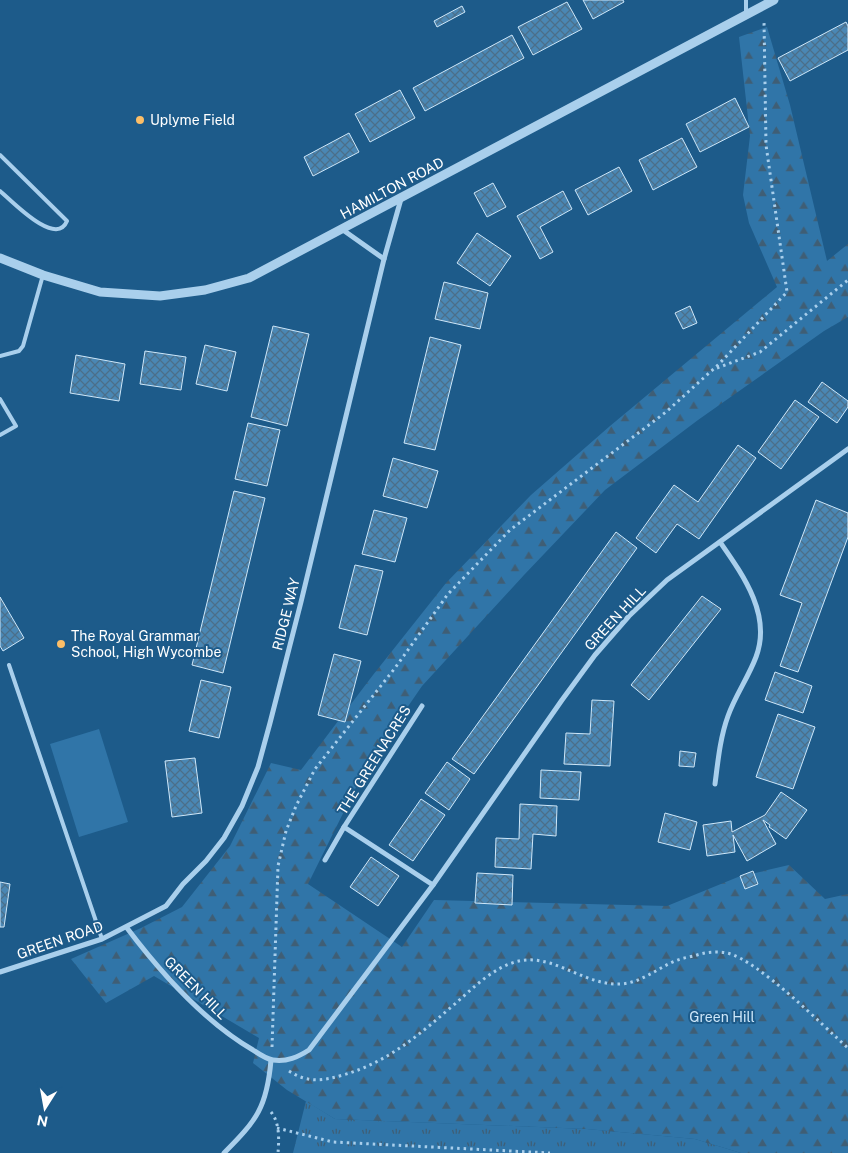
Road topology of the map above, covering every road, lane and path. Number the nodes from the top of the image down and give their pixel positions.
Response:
1 (746, 0) edge
2 (774, 0) edge
3 (764, 5) junction
4 (746, 15) junction
5 (0, 155) edge
6 (0, 191) edge
7 (401, 199) junction
8 (343, 230) junction
9 (0, 258) edge
10 (384, 259) junction
11 (42, 275) junction
12 (848, 280) edge
13 (0, 356) edge
14 (714, 369) junction
15 (0, 400) edge
16 (0, 435) edge
17 (848, 449) edge
18 (720, 542) junction
19 (9, 665) dead end
20 (422, 706) dead end
21 (715, 784) dead end
22 (344, 827) junction
23 (325, 860) dead end
24 (433, 885) junction
25 (127, 928) junction
26 (102, 939) junction
27 (0, 972) edge
28 (848, 1048) edge
29 (271, 1060) junction
30 (308, 1080) dead end
31 (263, 1105) junction
32 (278, 1128) junction
33 (224, 1153) edge
34 (278, 1153) edge
35 (550, 1153) edge

1 - 4 lane
2 - 3 street, HAMILTON ROAD
3 - 4 street, HAMILTON ROAD
3 - 14 path
4 - 7 street, HAMILTON ROAD
5 - 6 lane
7 - 8 street, HAMILTON ROAD
7 - 10 street, RIDGE WAY
8 - 10 street
8 - 11 street, HAMILTON ROAD
9 - 11 street, HAMILTON ROAD
10 - 25 street, RIDGE WAY
11 - 13 lane
12 - 14 path
14 - 29 path
15 - 16 lane
17 - 18 street, GREEN HILL
18 - 21 street
18 - 24 street, GREEN HILL
19 - 26 lane
20 - 22 street, THE GREENACRES
22 - 23 street, THE GREENACRES
22 - 24 street, THE GREENACRES
24 - 29 street, GREEN HILL
25 - 26 street, GREEN ROAD
25 - 29 street, GREEN HILL
26 - 27 street, GREEN ROAD
28 - 30 path
29 - 31 street
31 - 32 path
31 - 33 street
32 - 34 path
32 - 35 path

